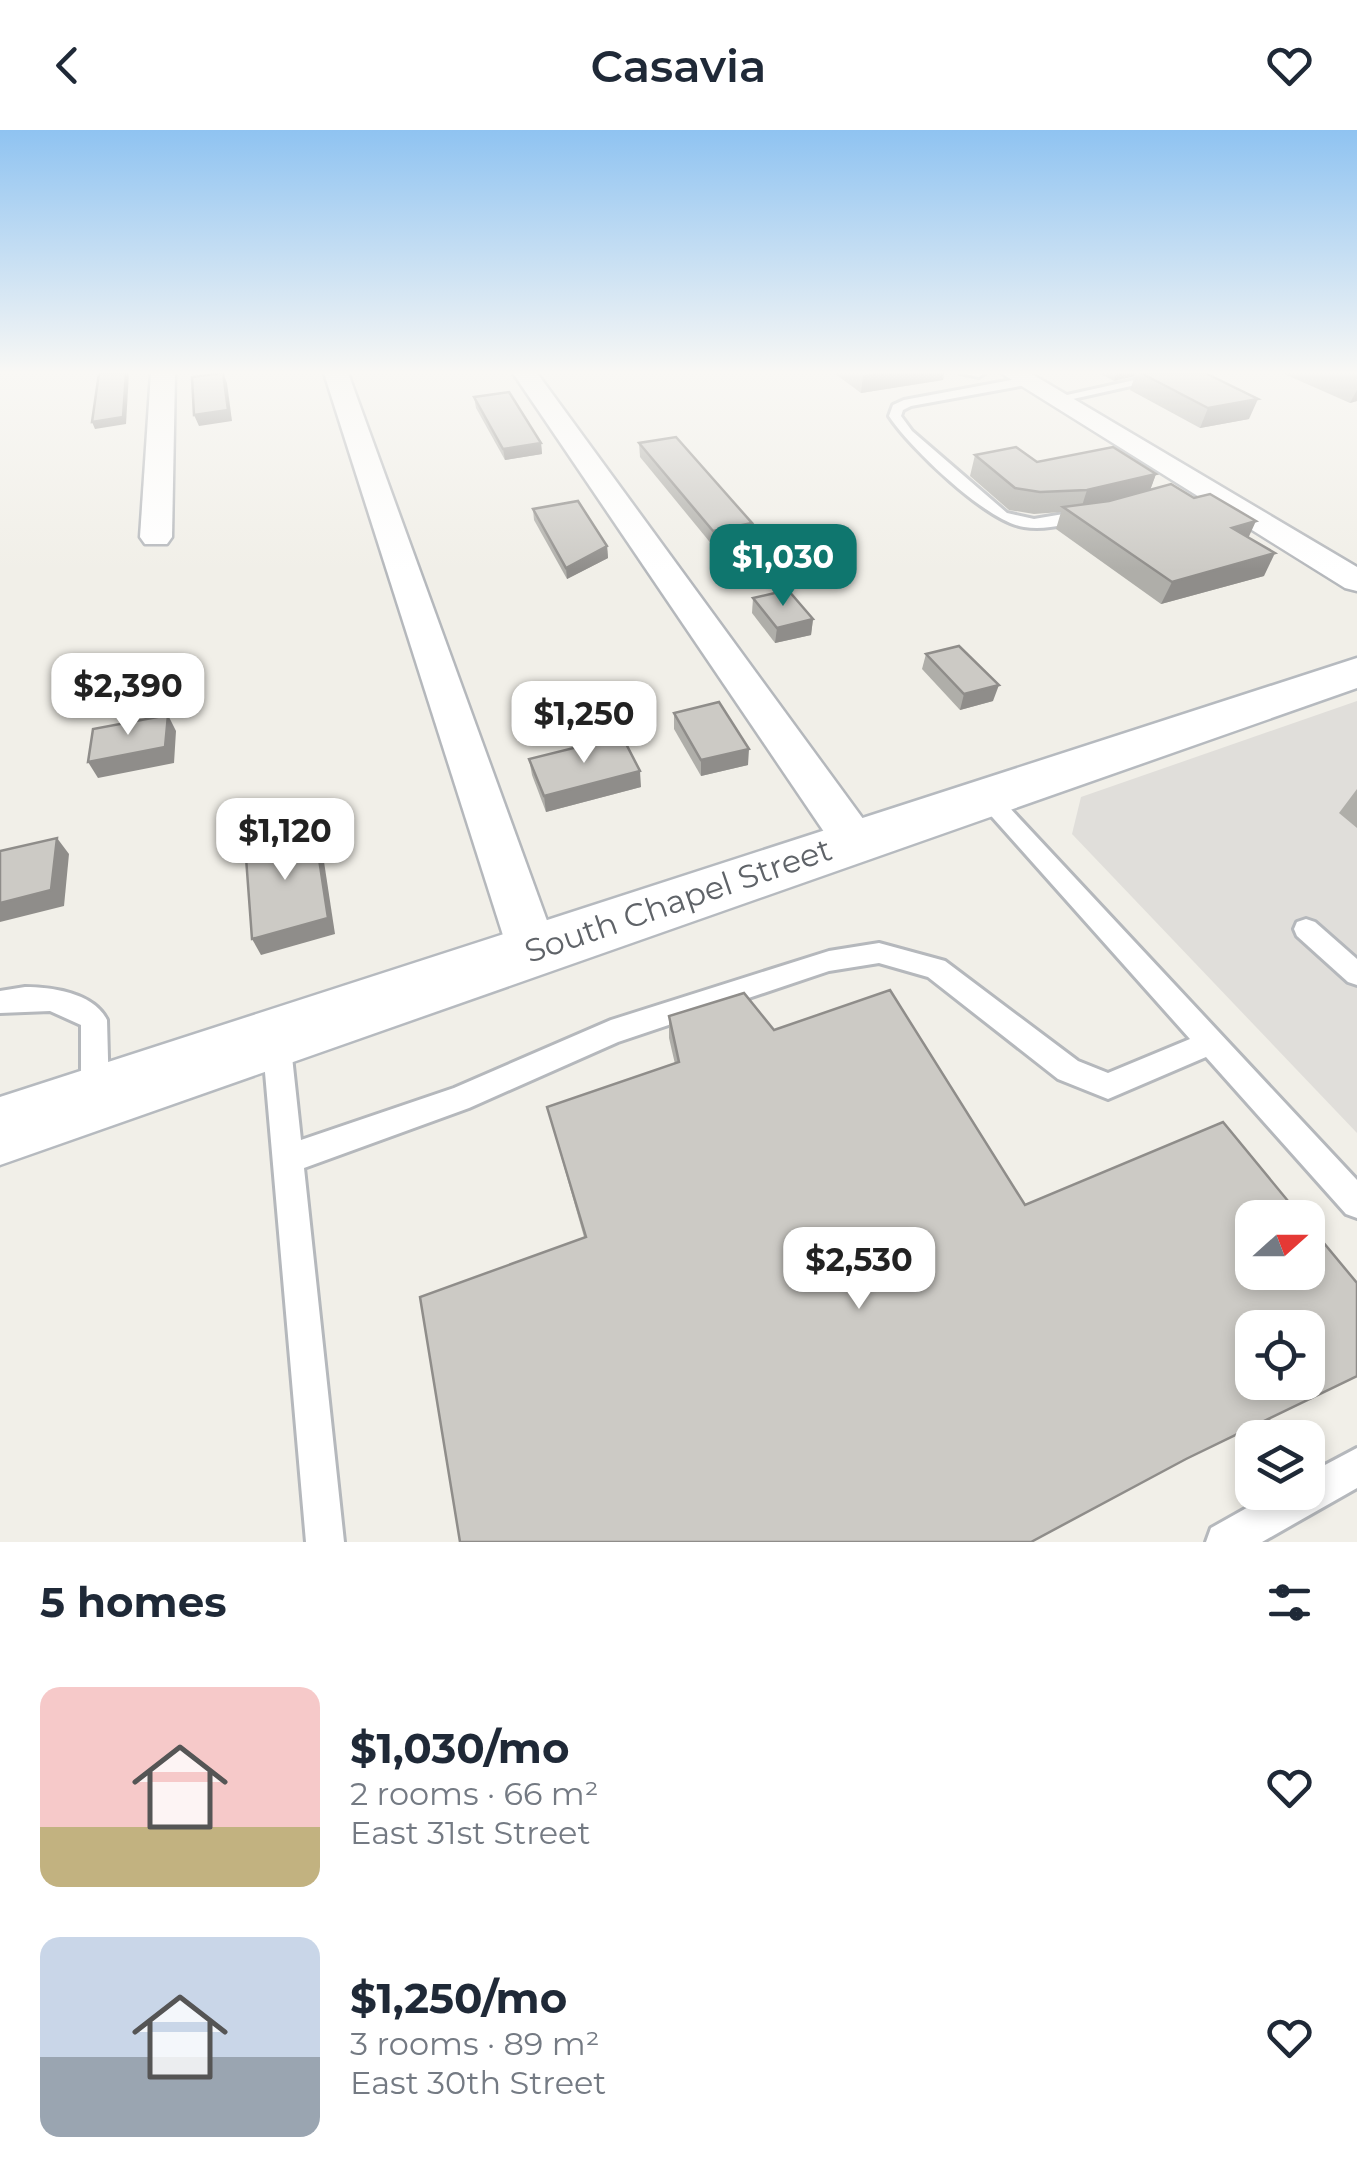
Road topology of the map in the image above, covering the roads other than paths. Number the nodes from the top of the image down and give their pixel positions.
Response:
1 (160, 439) edge
2 (358, 439) edge
3 (571, 439) edge
4 (913, 439) edge
5 (1116, 439) edge
6 (1097, 512) edge
7 (156, 537) dead end
8 (1357, 581) edge
9 (1357, 672) edge
10 (985, 796) junction
11 (852, 839) junction
12 (1306, 929) dead end
13 (533, 951) junction
14 (1357, 974) edge
15 (0, 1002) edge
16 (276, 1038) junction
17 (1209, 1043) junction
18 (95, 1099) junction
19 (0, 1130) edge
20 (287, 1159) junction
21 (1357, 1203) edge
22 (1357, 1467) edge
23 (325, 1542) edge
24 (1224, 1542) edge

1 - 7 street
2 - 13 street
3 - 11 street
4 - 6 lane
5 - 8 street
9 - 10 street, South Chapel Street
10 - 11 street, South Chapel Street
10 - 17 lane
11 - 13 street, South Chapel Street
12 - 14 lane
13 - 16 street, South Chapel Street
15 - 18 lane
16 - 18 street, South Chapel Street
16 - 20 lane
17 - 20 lane
17 - 21 lane
18 - 19 street, South Chapel Street
20 - 23 lane
22 - 24 lane

